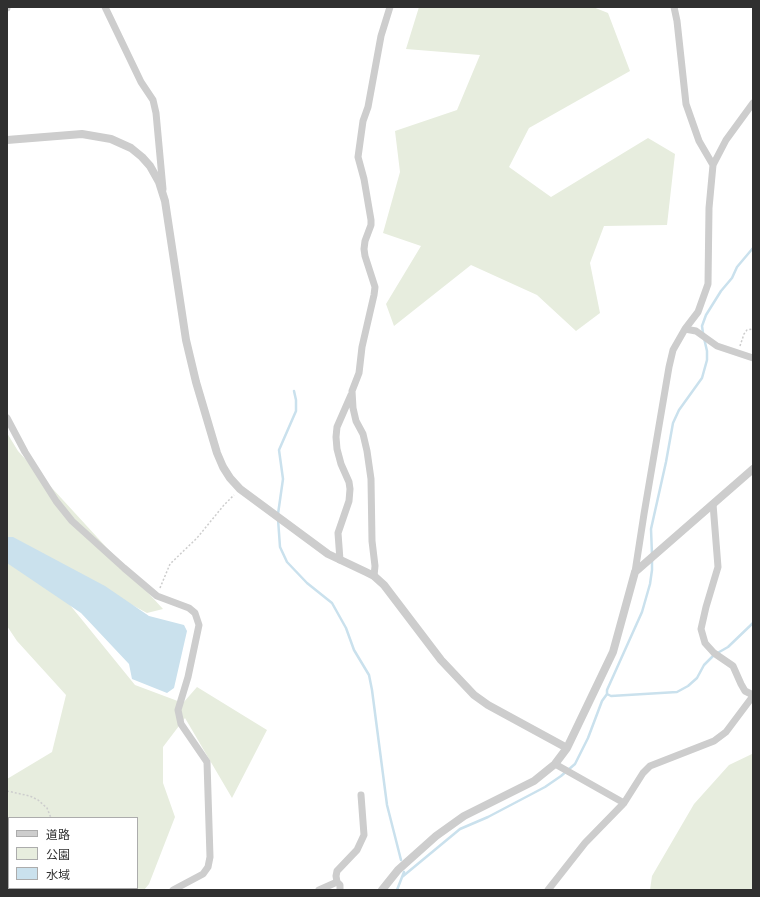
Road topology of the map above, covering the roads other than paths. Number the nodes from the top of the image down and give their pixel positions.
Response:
1 (105, 7) edge
2 (390, 7) edge
3 (674, 7) edge
4 (753, 103) edge
5 (7, 140) edge
6 (713, 165) junction
7 (165, 201) junction
8 (685, 329) junction
9 (753, 358) edge
10 (352, 391) junction
11 (7, 418) edge
12 (753, 469) edge
13 (713, 504) junction
14 (340, 560) junction
15 (635, 572) junction
16 (374, 576) junction
17 (753, 696) edge
18 (567, 748) junction
19 (558, 765) junction
20 (361, 795) dead end
21 (624, 803) junction
22 (337, 882) junction
23 (383, 889) edge
24 (173, 890) edge
25 (319, 890) edge
26 (340, 890) edge
27 (548, 890) edge

1 - 7 street
2 - 10 street
3 - 6 street
4 - 6 street
5 - 7 street
6 - 8 street
7 - 14 street
8 - 9 street
8 - 15 street
10 - 14 street
10 - 16 street
11 - 24 street
12 - 13 street
13 - 15 street
13 - 17 street
14 - 16 street
15 - 18 street
16 - 18 street
17 - 21 street
18 - 19 street
19 - 21 street
19 - 23 street
20 - 22 street
21 - 27 street
22 - 25 street
22 - 26 street

